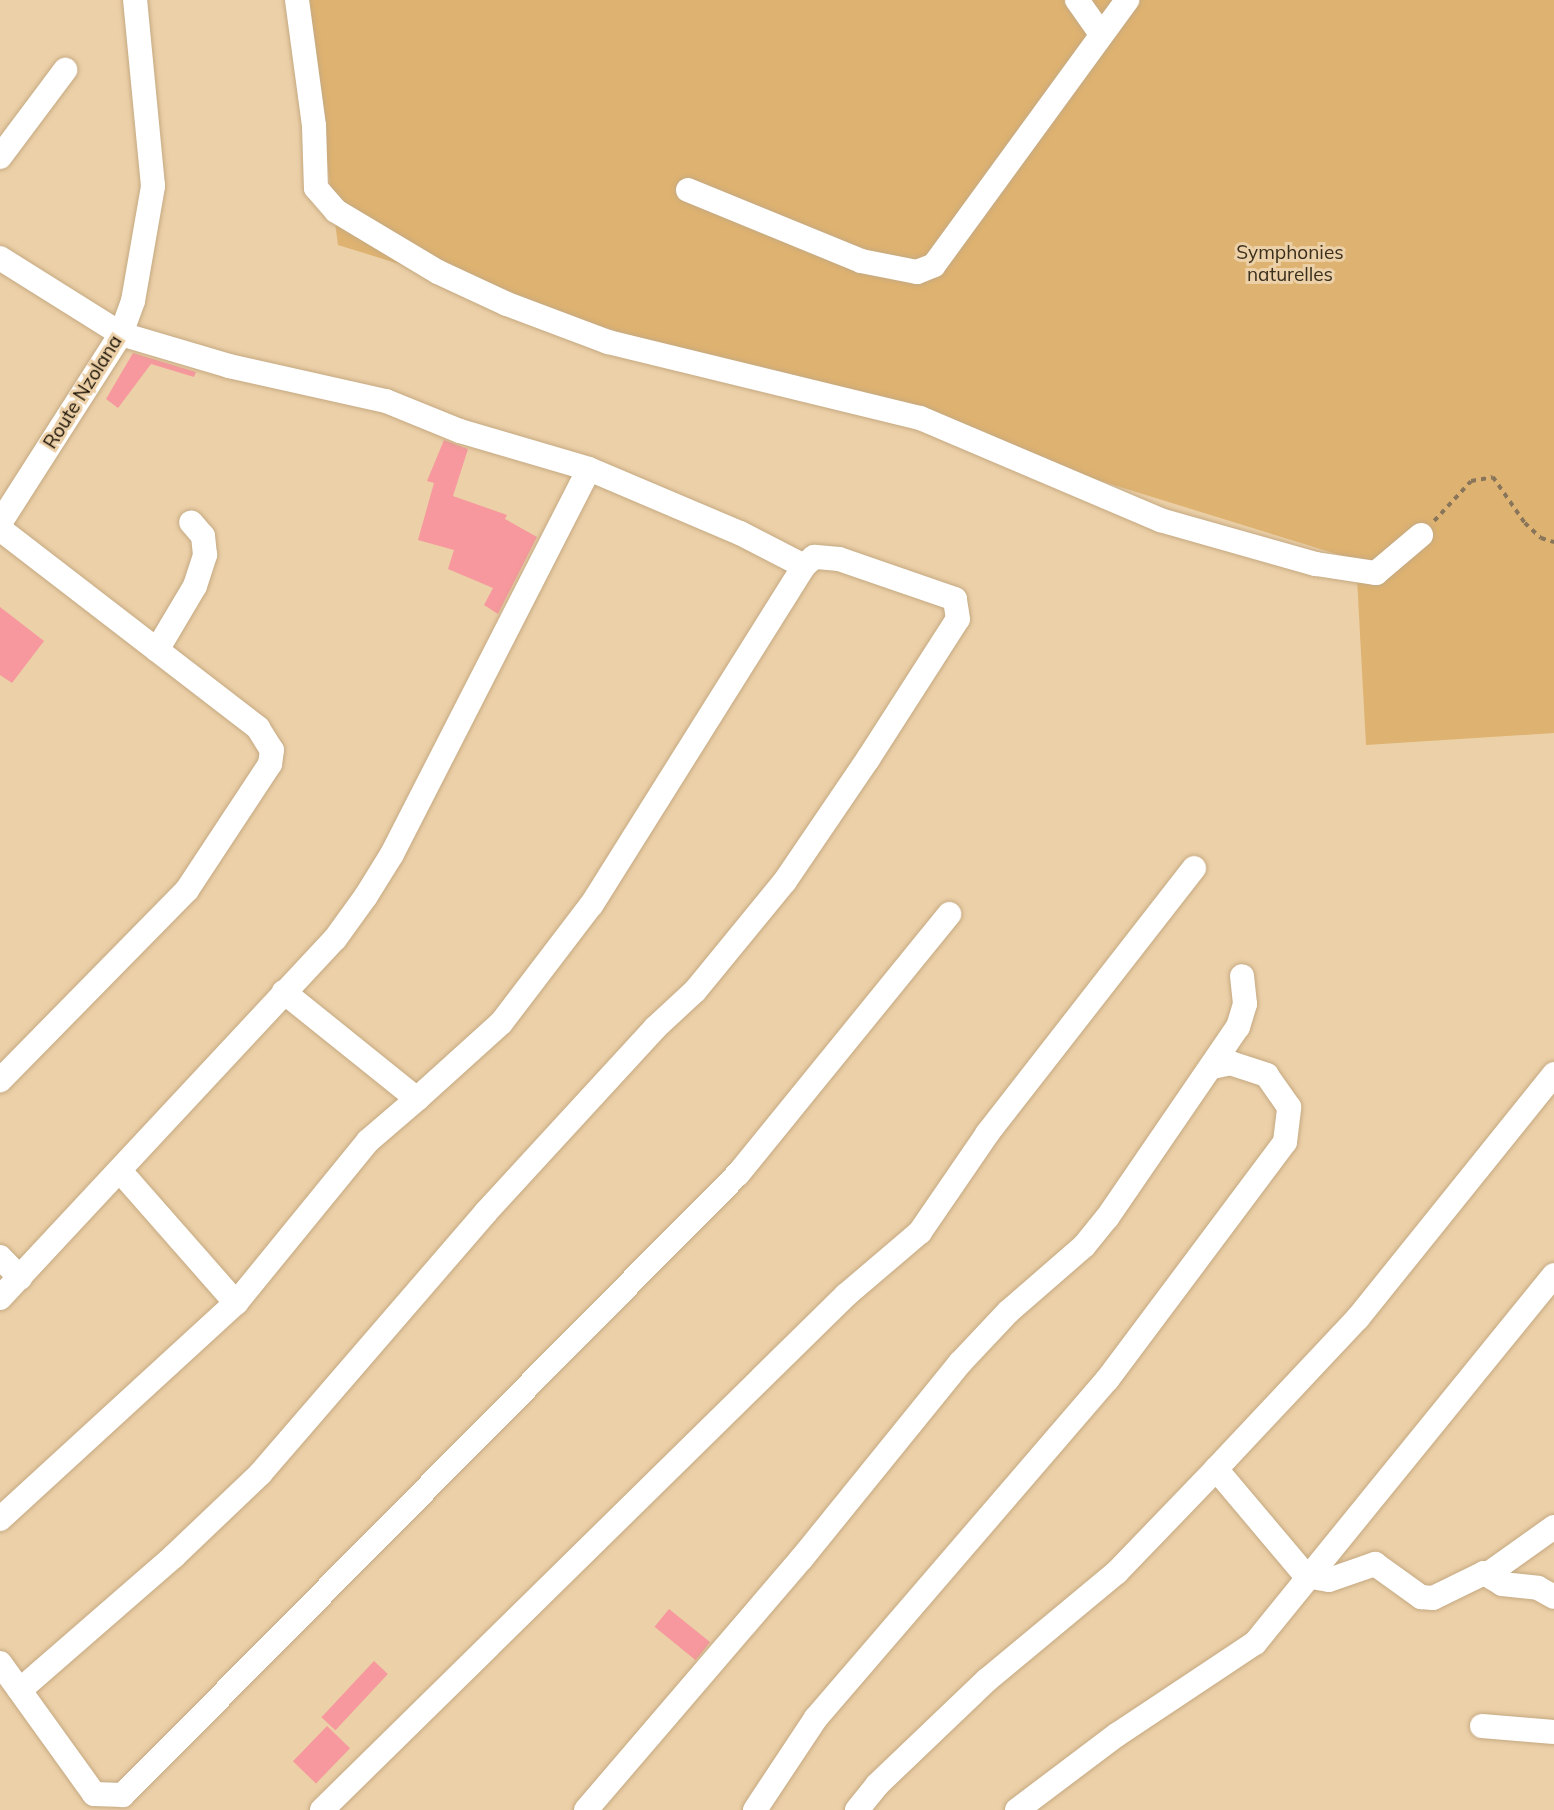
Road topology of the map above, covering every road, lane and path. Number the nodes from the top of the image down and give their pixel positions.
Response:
1 (135, 0) edge
2 (297, 0) edge
3 (1077, 0) edge
4 (1127, 0) edge
5 (1101, 34) junction
6 (65, 70) dead end
7 (0, 157) edge
8 (688, 190) dead end
9 (0, 258) edge
10 (121, 334) junction
11 (589, 469) junction
12 (191, 522) dead end
13 (0, 523) edge
14 (0, 529) edge
15 (1421, 535) joint
16 (1554, 542) edge
17 (804, 566) junction
18 (157, 650) junction
19 (1194, 868) dead end
20 (949, 914) dead end
21 (1242, 976) dead end
22 (284, 992) junction
23 (1212, 1067) junction
24 (1554, 1074) edge
25 (0, 1080) edge
26 (417, 1099) junction
27 (121, 1172) junction
28 (0, 1257) edge
29 (1554, 1275) edge
30 (20, 1278) junction
31 (0, 1298) edge
32 (236, 1303) junction
33 (1216, 1469) junction
34 (0, 1519) edge
35 (1554, 1527) edge
36 (1489, 1574) junction
37 (1306, 1576) junction
38 (1554, 1597) edge
39 (0, 1663) edge
40 (20, 1690) junction
41 (1482, 1726) dead end
42 (1554, 1732) edge
43 (322, 1810) edge
44 (586, 1810) edge
45 (755, 1810) edge
46 (857, 1810) edge
47 (1017, 1810) edge

1 - 10 street, Route Nzolana
2 - 15 street
3 - 5 street
4 - 5 street
5 - 8 street
6 - 7 street
9 - 10 street
10 - 11 street
10 - 13 street, Route Nzolana
11 - 17 street
11 - 22 street
12 - 18 street
14 - 18 street
15 - 16 path
17 - 26 street
17 - 40 street
18 - 25 street
19 - 43 street
20 - 40 street
21 - 23 street
22 - 26 street
22 - 27 street
23 - 44 street
23 - 45 street
24 - 33 street
26 - 32 street
27 - 30 street
27 - 32 street
28 - 30 street
29 - 37 street
30 - 31 street
32 - 34 street
33 - 37 street
33 - 46 street
35 - 36 street
36 - 37 street
36 - 38 street
37 - 47 street
39 - 40 street
41 - 42 street

